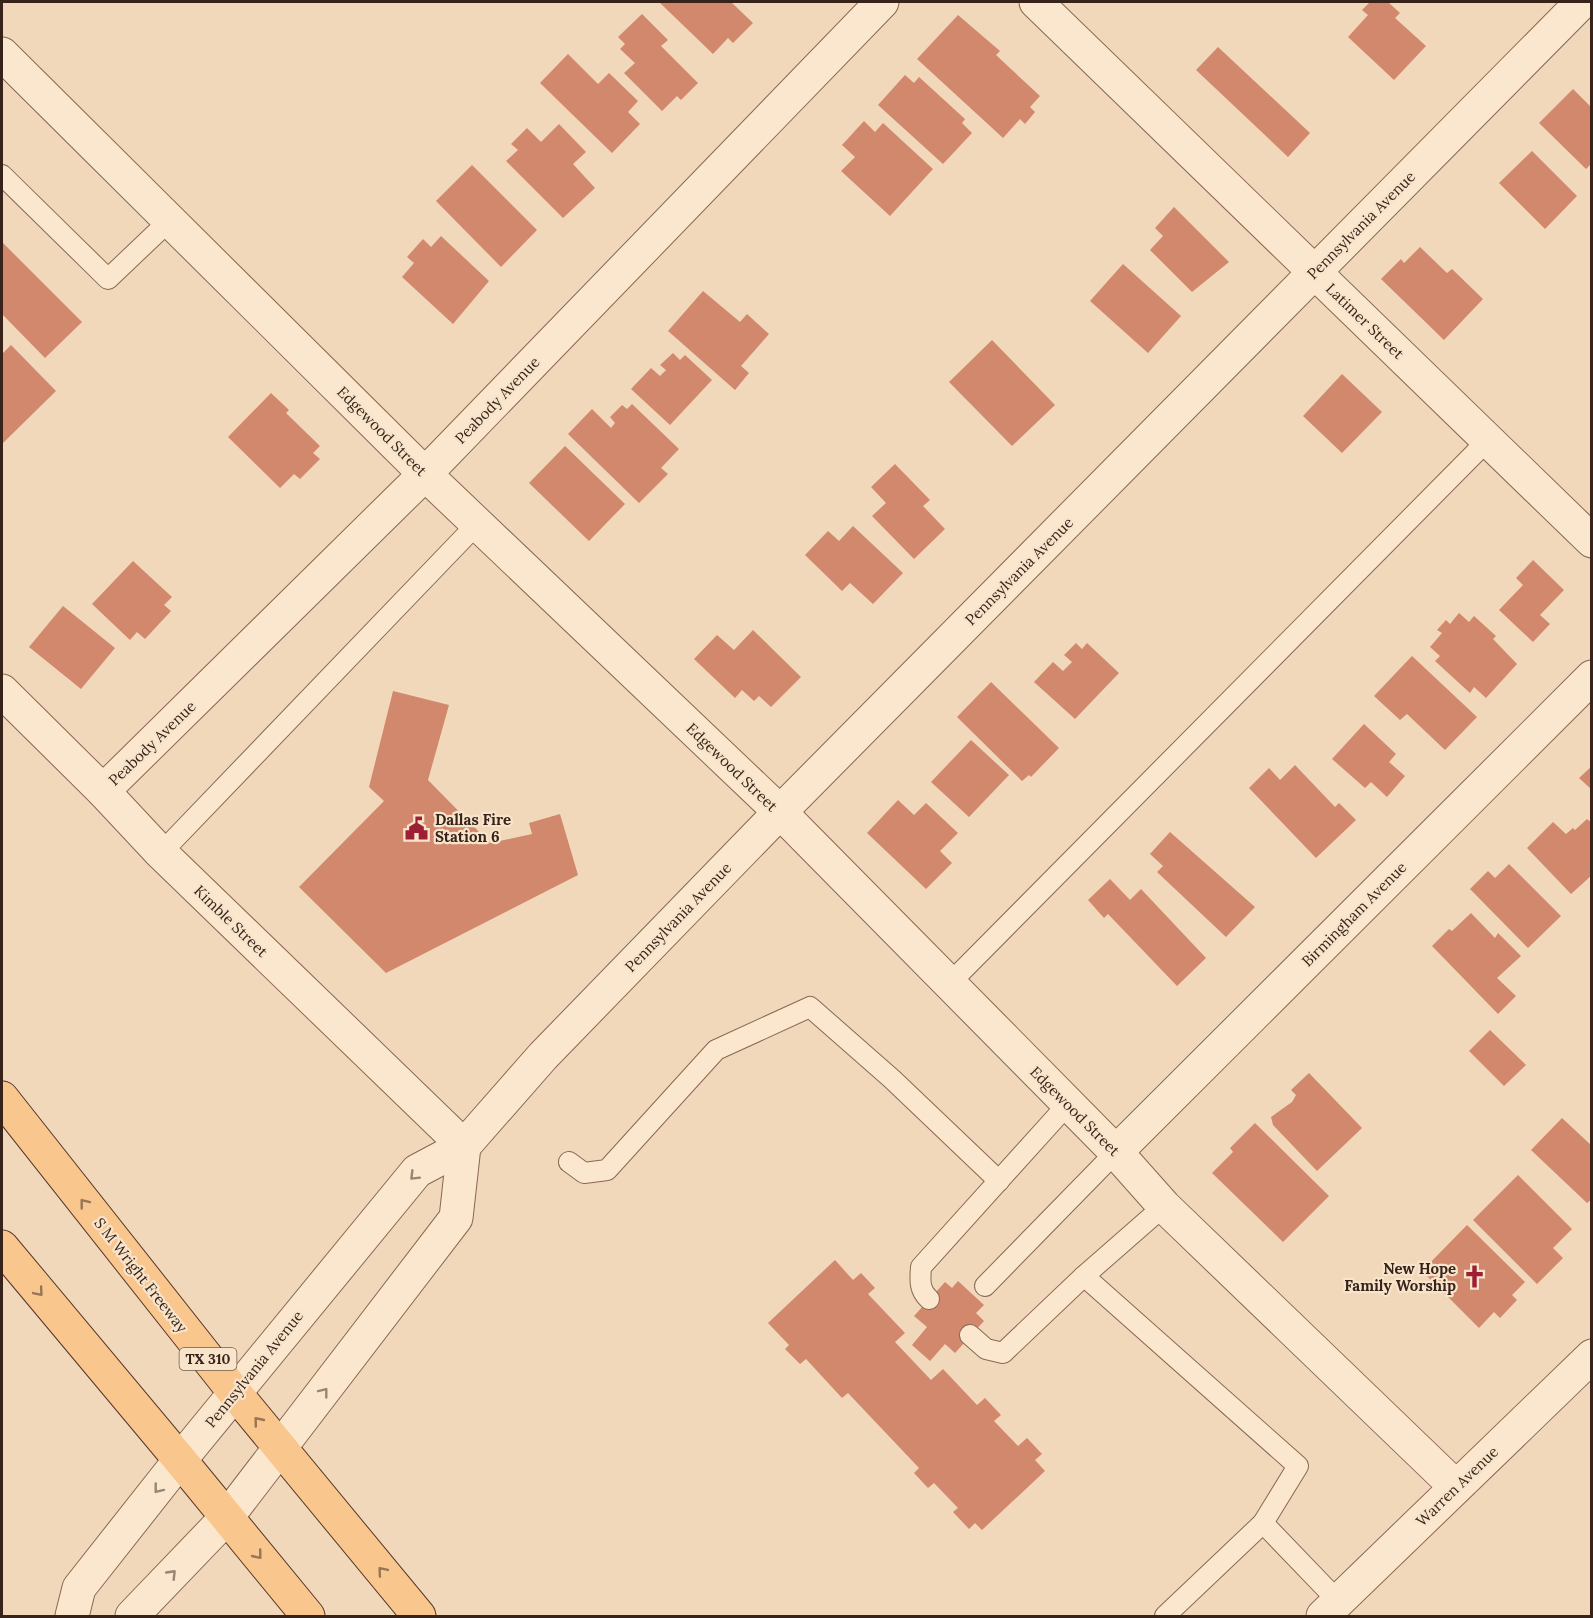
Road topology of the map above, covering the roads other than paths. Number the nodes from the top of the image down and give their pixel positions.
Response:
1 (882, 2) edge
2 (1036, 2) edge
3 (1582, 2) edge
4 (2, 54) edge
5 (2, 175) edge
6 (170, 220) junction
7 (1315, 273) junction
8 (1488, 440) junction
9 (426, 474) junction
10 (477, 524) junction
11 (1592, 541) edge
12 (1592, 677) edge
13 (2, 691) edge
14 (103, 791) junction
15 (780, 812) junction
16 (161, 853) junction
17 (950, 983) junction
18 (2, 1098) edge
19 (1068, 1104) junction
20 (464, 1146) junction
21 (1116, 1152) junction
22 (569, 1162) dead end
23 (999, 1181) junction
24 (1164, 1206) junction
25 (2, 1247) edge
26 (1084, 1276) junction
27 (985, 1286) dead end
28 (929, 1299) dead end
29 (970, 1335) dead end
30 (1592, 1356) edge
31 (235, 1393) junction
32 (281, 1448) junction
33 (180, 1460) junction
34 (1456, 1487) junction
35 (227, 1517) junction
36 (1263, 1523) junction
37 (1330, 1609) edge
38 (72, 1617) edge
39 (132, 1617) edge
40 (308, 1617) edge
41 (419, 1617) edge
42 (1165, 1617) edge

1 - 9 street, Peabody Avenue
2 - 7 street, Latimer Street
3 - 7 street, Pennsylvania Avenue
4 - 6 street, Edgewood Street
5 - 6 lane
6 - 9 street, Edgewood Street
7 - 8 street, Latimer Street
7 - 15 street, Pennsylvania Avenue
8 - 11 street, Latimer Street
8 - 17 lane
9 - 10 street, Edgewood Street
9 - 14 street, Peabody Avenue
10 - 15 street, Edgewood Street
10 - 16 lane
12 - 21 street, Birmingham Avenue
13 - 14 street, Kimble Street
14 - 16 street, Kimble Street
15 - 17 street, Edgewood Street
15 - 20 street, Pennsylvania Avenue
16 - 20 street, Kimble Street
17 - 19 street, Edgewood Street
31 -> 18 main road, S M Wright Freeway / TX 310
19 - 21 street, Edgewood Street
19 - 23 lane
20 -> 31 street, Pennsylvania Avenue
32 -> 20 street
21 - 24 street, Edgewood Street
21 - 27 lane
22 - 23 lane
23 - 28 lane
24 - 26 lane
24 - 34 street, Edgewood Street
25 -> 33 main road
26 - 29 lane
26 - 36 lane
30 - 34 street, Warren Avenue
32 -> 31 main road, S M Wright Freeway / TX 310
31 - 33 street, Pennsylvania Avenue
32 - 35 street
41 -> 32 main road, S M Wright Freeway / TX 310
33 - 35 main road
33 -> 38 street, Pennsylvania Avenue
34 - 37 street, Warren Avenue
39 -> 35 street
35 -> 40 main road
36 - 37 lane
36 - 42 lane

